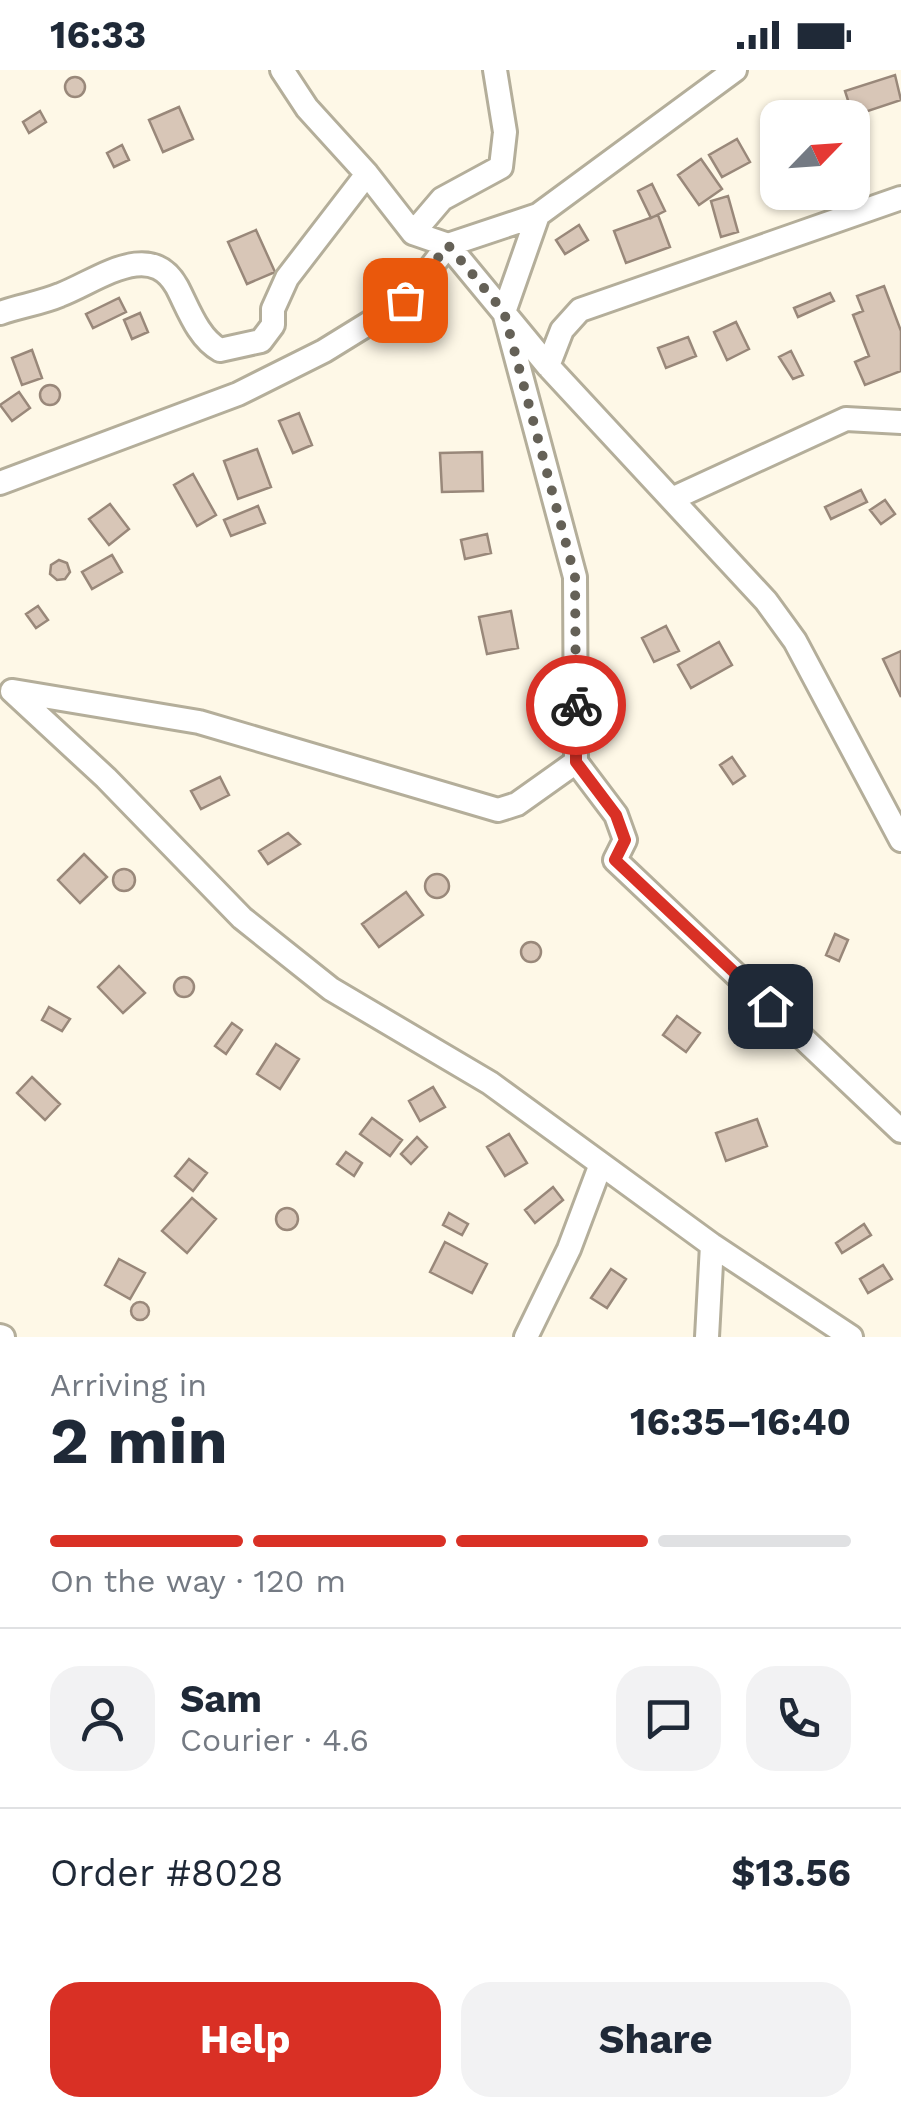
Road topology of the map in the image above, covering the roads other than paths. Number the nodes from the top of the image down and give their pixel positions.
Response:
1 (282, 70) edge
2 (495, 70) edge
3 (735, 70) edge
4 (367, 174) junction
5 (901, 198) edge
6 (538, 216) junction
7 (413, 233) junction
8 (448, 245) junction
9 (1, 310) edge
10 (504, 312) junction
11 (548, 366) junction
12 (901, 422) edge
13 (0, 482) edge
14 (674, 498) junction
15 (6, 688) edge
16 (576, 762) junction
17 (901, 840) edge
18 (901, 1131) edge
19 (601, 1164) junction
20 (712, 1245) junction
21 (526, 1337) edge
22 (707, 1337) edge
23 (851, 1337) edge

1 - 4 street
2 - 7 street
3 - 6 street
4 - 7 street
4 - 9 street
5 - 11 street
6 - 8 street
6 - 10 street
7 - 8 street
8 - 10 street
8 - 13 street
10 - 11 street
10 - 16 street
11 - 14 street
12 - 14 street
14 - 17 street
15 - 16 street
15 - 19 street
16 - 18 street
19 - 20 street
19 - 21 street
20 - 22 street
20 - 23 street

